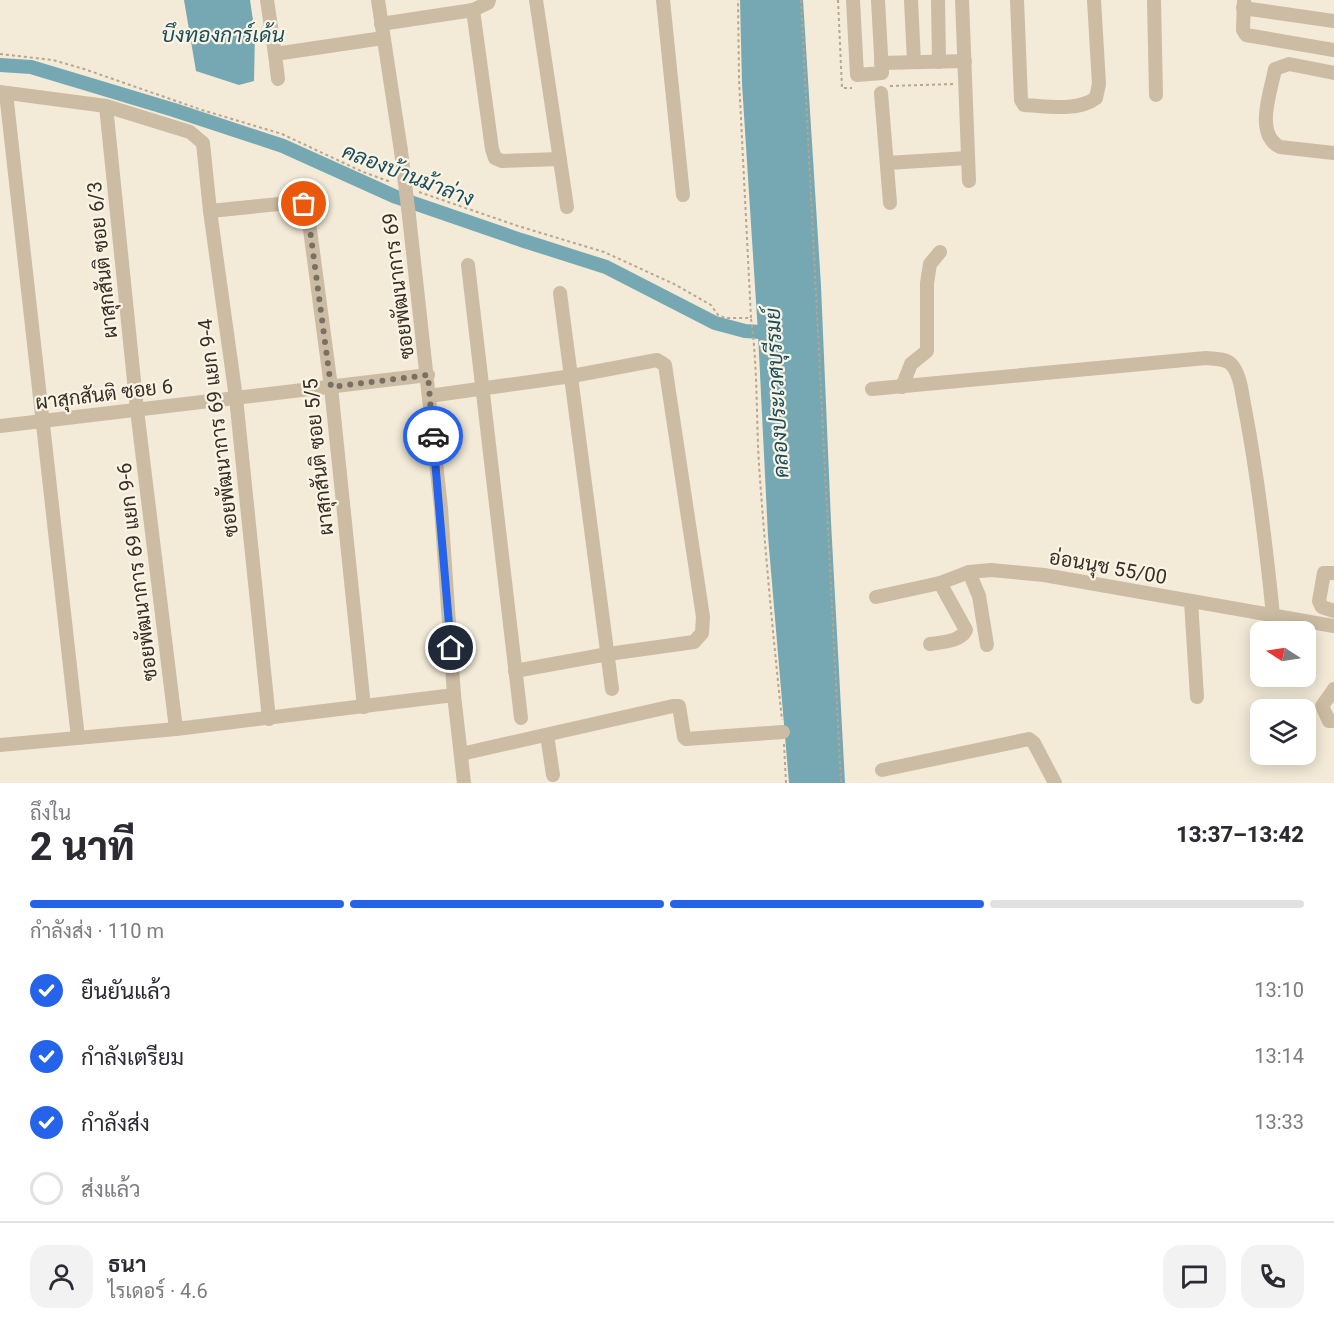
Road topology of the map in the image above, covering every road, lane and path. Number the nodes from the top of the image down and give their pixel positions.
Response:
1 (267, 0) edge
2 (378, 0) edge
3 (536, 0) edge
4 (663, 0) edge
5 (738, 0) edge
6 (801, 0) edge
7 (838, 0) edge
8 (853, 0) edge
9 (878, 0) edge
10 (911, 0) edge
11 (938, 0) edge
12 (963, 0) edge
13 (1017, 0) edge
14 (1094, 0) edge
15 (1154, 0) edge
16 (488, 2) edge
17 (1243, 4) edge
18 (472, 10) junction
19 (1334, 21) edge
20 (382, 31) junction
21 (1334, 50) edge
22 (0, 54) edge
23 (275, 54) junction
24 (965, 61) junction
25 (914, 62) junction
26 (939, 62) junction
27 (882, 63) junction
28 (1334, 73) edge
29 (278, 79) dead end
30 (966, 83) junction
31 (853, 88) dead end
32 (884, 90) joint
33 (3, 92) edge
34 (1156, 95) dead end
35 (106, 106) junction
36 (1334, 153) edge
37 (968, 158) junction
38 (560, 159) junction
39 (887, 163) junction
40 (969, 181) dead end
41 (395, 183) dead end
42 (416, 191) dead end
43 (683, 195) dead end
44 (890, 203) dead end
45 (567, 207) dead end
46 (210, 211) junction
47 (940, 252) dead end
48 (468, 265) dead end
49 (560, 293) dead end
50 (751, 318) junction
51 (428, 375) junction
52 (572, 376) junction
53 (331, 387) junction
54 (483, 387) junction
55 (902, 387) junction
56 (872, 389) dead end
57 (429, 396) junction
58 (236, 398) junction
59 (137, 410) junction
60 (43, 421) junction
61 (0, 426) edge
62 (969, 572) junction
63 (1334, 573) edge
64 (940, 583) junction
65 (876, 597) dead end
66 (1191, 601) junction
67 (1334, 610) edge
68 (1273, 615) junction
69 (1334, 626) edge
70 (930, 644) dead end
71 (987, 645) dead end
72 (608, 654) junction
73 (515, 671) junction
74 (612, 689) dead end
75 (1334, 689) edge
76 (454, 695) junction
77 (1197, 697) dead end
78 (364, 707) junction
79 (269, 718) junction
80 (520, 718) dead end
81 (1334, 721) edge
82 (176, 729) junction
83 (783, 732) junction
84 (547, 735) junction
85 (78, 738) junction
86 (0, 745) edge
87 (461, 754) junction
88 (882, 770) dead end
89 (553, 775) dead end
90 (464, 783) edge
91 (786, 783) edge
92 (841, 783) edge
93 (1055, 783) edge

1 - 23 street
2 - 20 street, ซอยพัฒนาการ 69
3 - 38 street
4 - 43 street
5 - 50 path
6 - 92 path
7 - 31 path
8 - 27 street
9 - 27 street
10 - 25 street
11 - 26 street
12 - 24 street
13 - 14 street
15 - 34 street
16 - 18 street
17 - 19 street
17 - 21 street
18 - 20 street
18 - 38 street
20 - 23 street
20 - 51 street, ซอยพัฒนาการ 69, bridge
22 - 41 path
23 - 29 street
24 - 26 street
24 - 30 street
25 - 26 street
25 - 27 street
28 - 36 street
30 - 32 path
30 - 37 street
32 - 39 street
33 - 35 street
33 - 60 street
35 - 46 street, ซอยพัฒนาการ 69 แยก 9-4
35 - 59 street, ผาสุกสันติ ซอย 6/3
37 - 39 street
37 - 40 street
38 - 45 street
39 - 44 street
42 - 50 path
46 - 53 street, ผาสุกสันติ ซอย 5/5
46 - 58 street, ซอยพัฒนาการ 69 แยก 9-4
47 - 55 street
48 - 54 street
49 - 52 street
50 - 83 path
51 - 53 street, ผาสุกสันติ ซอย 6
51 - 57 street, ซอยพัฒนาการ 69
52 - 54 street
52 - 72 street
52 - 72 street
53 - 58 street, ผาสุกสันติ ซอย 6
53 - 78 street, ผาสุกสันติ ซอย 5/5
54 - 57 street
54 - 73 street
55 - 56 street
55 - 68 street
57 - 76 street, ซอยพัฒนาการ 69
58 - 59 street, ผาสุกสันติ ซอย 6
58 - 79 street, ซอยพัฒนาการ 69 แยก 9-4
59 - 60 street, ผาสุกสันติ ซอย 6
59 - 82 street, ซอยพัฒนาการ 69 แยก 9-6
60 - 61 street, ผาสุกสันติ ซอย 6
60 - 85 street
62 - 64 street, อ่อนนุช 55/00
62 - 66 street, อ่อนนุช 55/00
62 - 71 street
63 - 67 street
64 - 65 street, อ่อนนุช 55/00
64 - 70 street
66 - 68 street, อ่อนนุช 55/00
66 - 77 street
68 - 69 street, อ่อนนุช 55/00
72 - 73 street
72 - 74 street
73 - 80 street
75 - 81 street
76 - 78 street
76 - 87 street, ซอยพัฒนาการ 69
78 - 79 street
79 - 82 street
82 - 85 street
83 - 84 street
83 - 91 path
84 - 87 street
84 - 89 street
85 - 86 street
87 - 90 street, ซอยพัฒนาการ 69
88 - 93 street

